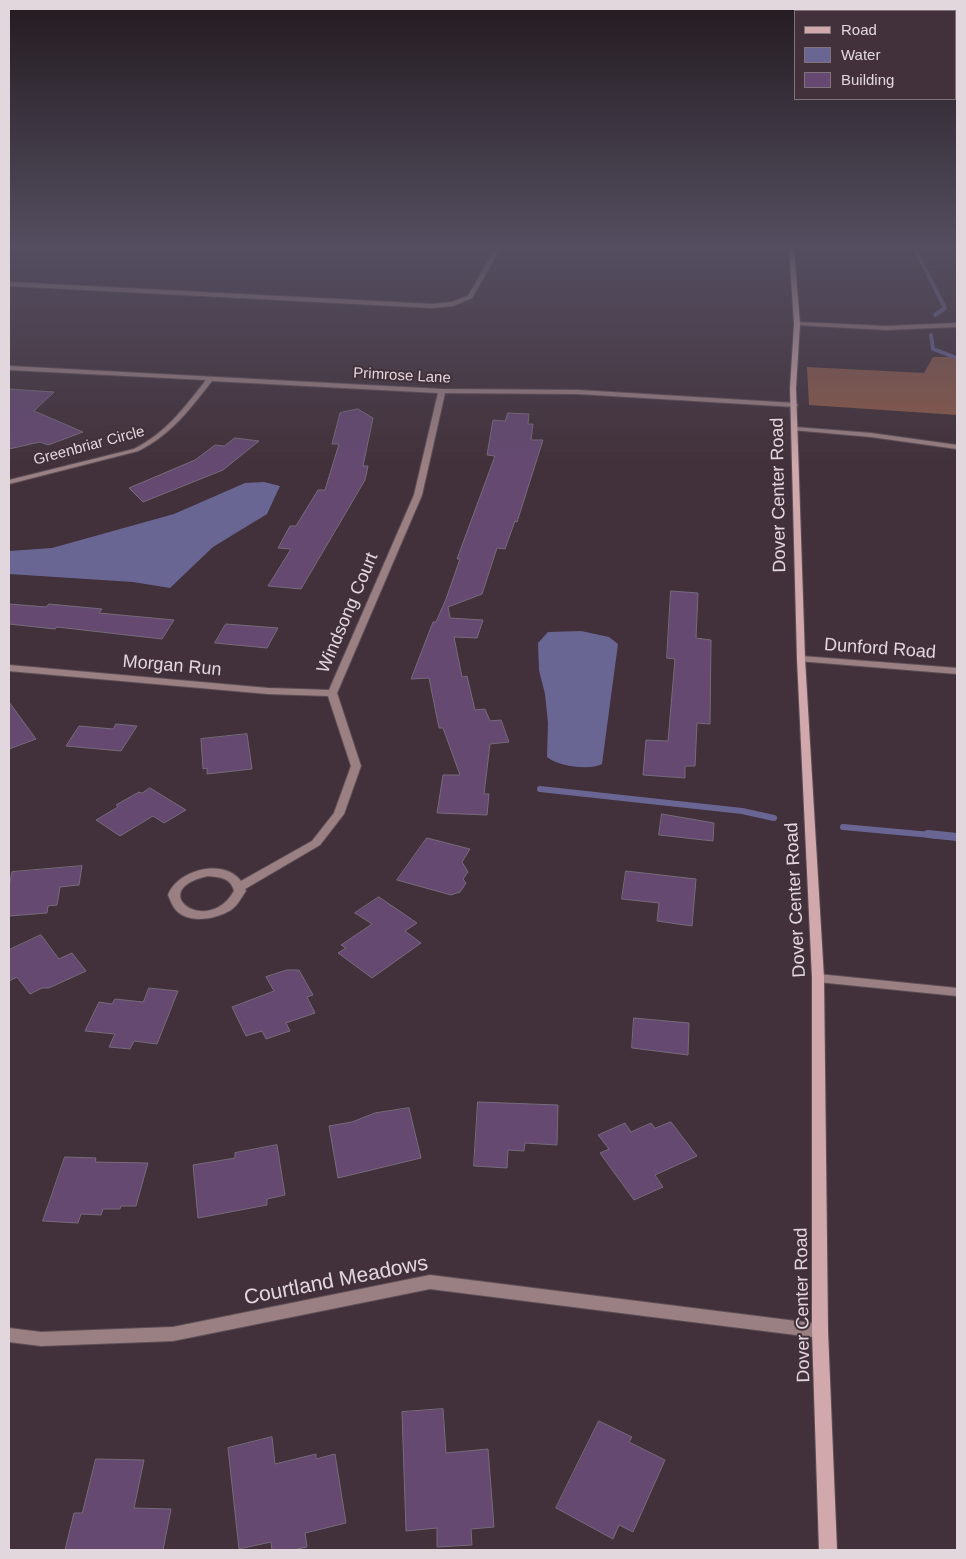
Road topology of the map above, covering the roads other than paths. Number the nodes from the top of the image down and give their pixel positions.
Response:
1 (797, 324) joint
2 (957, 325) edge
3 (9, 368) edge
4 (209, 380) junction
5 (442, 391) junction
6 (795, 406) junction
7 (795, 429) junction
8 (957, 447) edge
9 (9, 482) edge
10 (801, 659) junction
11 (9, 668) edge
12 (957, 671) edge
13 (332, 693) junction
14 (239, 887) junction
15 (818, 978) junction
16 (957, 992) edge
17 (820, 1332) junction
18 (9, 1335) edge
19 (828, 1550) edge

1 - 2 street
1 - 6 street, Dover Center Road
3 - 4 street, Primrose Lane
4 - 5 street, Primrose Lane
4 - 9 street, Greenbriar Circle
5 - 6 street, Primrose Lane
5 - 13 street, Windsong Court
6 - 7 street, Dover Center Road
7 - 8 street
7 - 10 street, Dover Center Road
10 - 12 street, Dunford Road
10 - 15 street, Dover Center Road
11 - 13 street, Morgan Run
13 - 14 street, Windsong Court
14 - 14 street
15 - 16 street
15 - 17 street, Dover Center Road
17 - 18 street, Courtland Meadows
17 - 19 street, Dover Center Road

